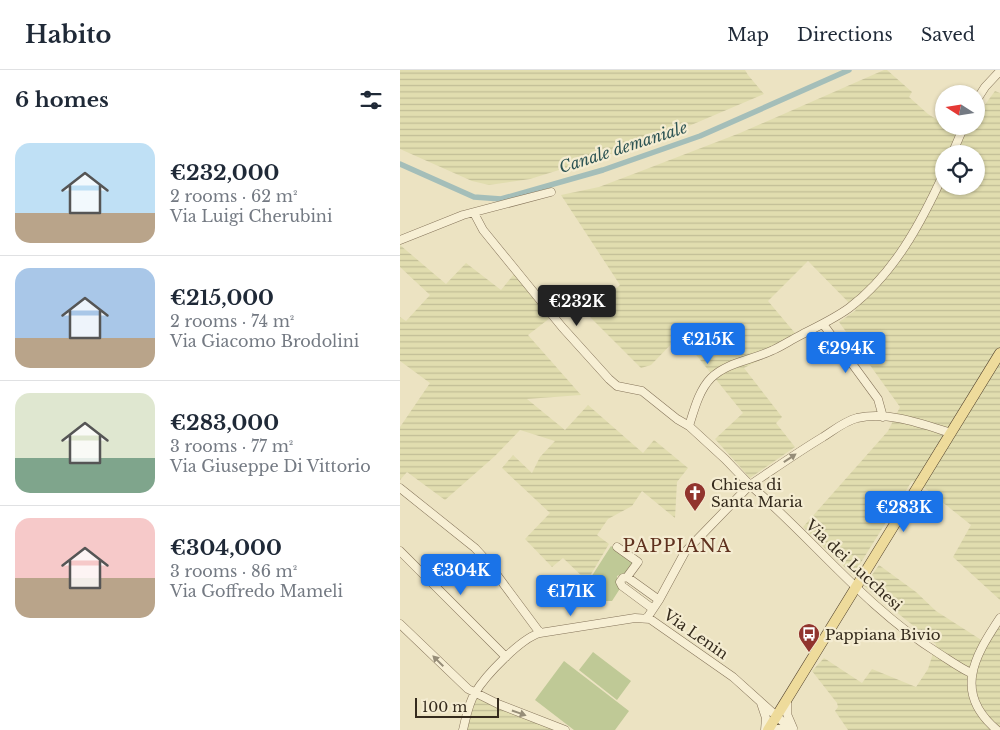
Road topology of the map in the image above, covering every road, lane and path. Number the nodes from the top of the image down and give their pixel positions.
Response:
1 (1000, 72) edge
2 (985, 86) edge
3 (551, 192) dead end
4 (935, 193) edge
5 (474, 213) junction
6 (400, 240) edge
7 (823, 324) junction
8 (1000, 353) edge
9 (883, 417) junction
10 (689, 426) junction
11 (951, 433) junction
12 (750, 485) junction
13 (400, 488) edge
14 (617, 547) dead end
15 (400, 551) edge
16 (627, 577) junction
17 (856, 587) junction
18 (659, 600) junction
19 (653, 609) junction
20 (646, 618) junction
21 (1000, 618) edge
22 (400, 624) edge
23 (540, 633) junction
24 (506, 657) junction
25 (971, 673) junction
26 (475, 692) junction
27 (787, 699) junction
28 (760, 702) junction
29 (777, 716) junction
30 (463, 730) edge
31 (565, 730) edge
32 (766, 730) edge
33 (774, 730) edge
34 (792, 730) edge
35 (997, 730) edge

1 - 2 street
3 - 5 street
4 - 7 street
5 - 6 street
5 - 10 street, Via dei Lucchesi
7 - 9 street
7 - 10 street
8 - 11 main road
9 - 11 street
12 -> 9 street
10 - 12 street, Via dei Lucchesi
11 - 17 main road
12 - 17 street, Via dei Lucchesi
12 - 18 street
13 - 23 street
14 - 16 street
15 - 24 street
16 - 18 street
16 - 19 street
17 - 25 street, Via dei Lucchesi
17 - 27 main road
18 - 19 street
19 - 20 street
20 - 23 street, Via Lenin
20 - 28 street, Via Lenin
21 - 25 street
26 -> 22 street
23 - 24 street
24 - 26 street
25 - 35 street
26 - 30 street
26 -> 31 street
27 - 28 street
27 - 29 main road
27 - 34 street
28 - 29 street, Via Lenin
28 - 32 street
29 - 32 main road
29 - 34 street, Via Lenin
33 - 34 street

